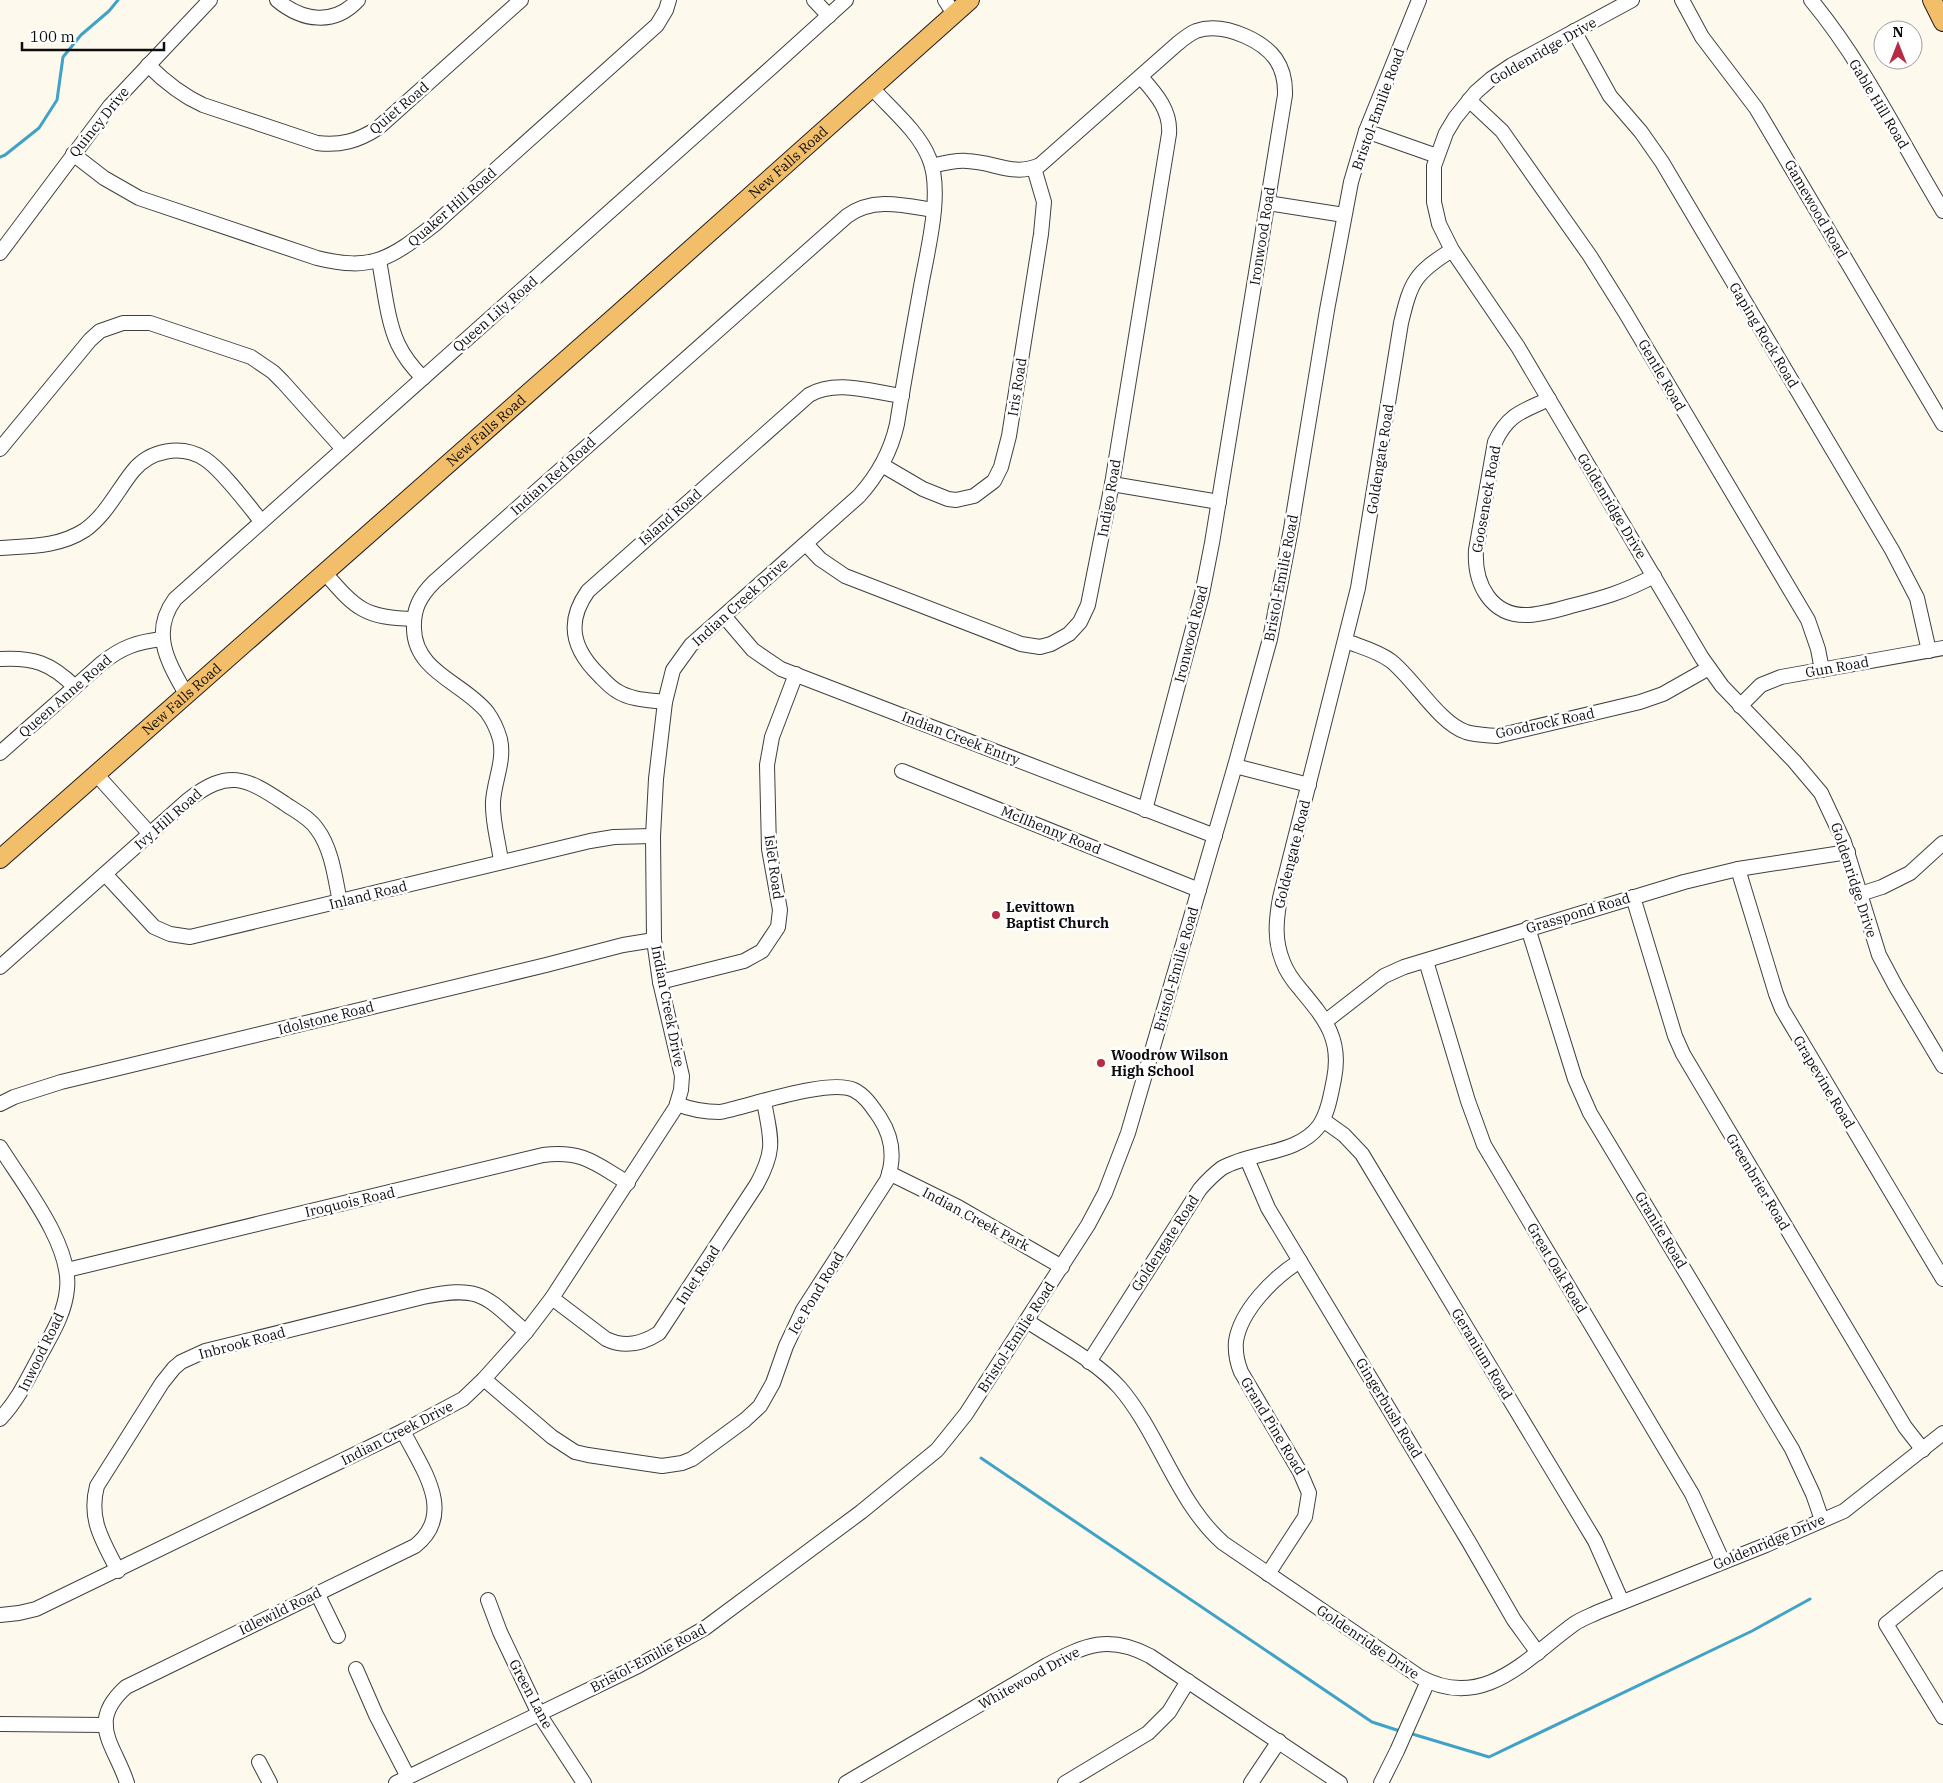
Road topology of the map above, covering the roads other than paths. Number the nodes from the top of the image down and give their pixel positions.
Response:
1 (210, 0) edge
2 (278, 0) edge
3 (358, 0) edge
4 (521, 0) edge
5 (669, 0) edge
6 (814, 0) edge
7 (846, 0) edge
8 (970, 0) edge
9 (1419, 0) edge
10 (1632, 0) edge
11 (1682, 0) edge
12 (1811, 0) edge
13 (1932, 0) edge
14 (949, 7) edge
15 (828, 16) junction
16 (1943, 22) edge
17 (1574, 31) junction
18 (148, 64) junction
19 (1141, 76) junction
20 (872, 88) junction
21 (1469, 100) junction
22 (1366, 131) junction
23 (73, 154) junction
24 (1437, 156) junction
25 (932, 166) junction
26 (1034, 168) junction
27 (1268, 203) junction
28 (933, 210) junction
29 (1943, 211) edge
30 (1344, 215) junction
31 (1452, 250) junction
32 (0, 253) edge
33 (379, 261) junction
34 (423, 378) junction
35 (902, 396) junction
36 (1549, 399) junction
37 (1943, 424) edge
38 (0, 449) edge
39 (343, 449) junction
40 (882, 465) junction
41 (1112, 484) junction
42 (1219, 502) junction
43 (261, 521) junction
44 (806, 544) junction
45 (0, 548) edge
46 (325, 573) junction
47 (1654, 576) junction
48 (724, 616) junction
49 (414, 619) junction
50 (162, 639) junction
51 (1346, 641) junction
52 (1943, 648) edge
53 (1929, 651) junction
54 (0, 659) edge
55 (1709, 668) junction
56 (1822, 670) junction
57 (796, 674) junction
58 (74, 687) junction
59 (186, 694) junction
60 (665, 702) junction
61 (1740, 706) junction
62 (0, 753) edge
63 (1235, 766) junction
64 (902, 771) dead end
65 (96, 774) junction
66 (1309, 785) junction
67 (1146, 810) junction
68 (150, 834) junction
69 (653, 836) junction
70 (1215, 836) junction
71 (1943, 843) edge
72 (1848, 852) junction
73 (0, 859) edge
74 (501, 862) junction
75 (1738, 869) junction
76 (106, 874) junction
77 (1199, 890) junction
78 (1860, 894) junction
79 (1633, 897) junction
80 (340, 902) junction
81 (1528, 928) junction
82 (654, 940) junction
83 (1426, 961) junction
84 (0, 968) edge
85 (660, 982) junction
86 (1326, 1021) junction
87 (1943, 1066) edge
88 (764, 1102) junction
89 (0, 1104) edge
90 (677, 1104) junction
91 (1323, 1120) junction
92 (0, 1147) edge
93 (1247, 1159) junction
94 (889, 1173) junction
95 (628, 1183) junction
96 (1300, 1261) junction
97 (1062, 1267) junction
98 (67, 1270) junction
99 (1943, 1279) edge
100 (552, 1298) junction
101 (1026, 1321) junction
102 (526, 1332) junction
103 (1089, 1362) junction
104 (484, 1378) junction
105 (0, 1420) edge
106 (403, 1431) junction
107 (1943, 1433) edge
108 (1923, 1450) junction
109 (1822, 1520) junction
110 (1723, 1562) junction
111 (118, 1571) junction
112 (1268, 1574) junction
113 (1943, 1578) edge
114 (317, 1593) junction
115 (488, 1600) dead end
116 (1622, 1602) junction
117 (0, 1615) edge
118 (338, 1636) dead end
119 (1538, 1653) junction
120 (356, 1669) dead end
121 (1188, 1681) junction
122 (1428, 1681) junction
123 (539, 1714) junction
124 (1943, 1717) edge
125 (0, 1724) edge
126 (106, 1725) junction
127 (1278, 1742) junction
128 (259, 1762) dead end
129 (402, 1780) edge
130 (127, 1783) edge
131 (270, 1783) edge
132 (584, 1783) edge
133 (846, 1783) edge
134 (1065, 1783) edge
135 (1251, 1783) edge
136 (1340, 1783) edge
137 (1381, 1783) edge

1 - 18 street, Quincy Drive
2 - 3 street
4 - 18 street, Quiet Road
5 - 33 street, Quaker Hill Road
6 - 15 street
7 - 15 street, Queen Lily Road
8 - 14 main road, New Falls Road
9 - 22 street, Bristol-Emilie Road
10 - 17 street, Goldenridge Drive
11 - 37 street, Gamewood Road
12 - 29 street, Gable Hill Road
13 - 16 main road
14 - 20 main road, New Falls Road
15 - 34 street, Queen Lily Road
17 - 21 street, Goldenridge Drive
17 - 53 street, Gaping Rock Road
18 - 23 street, Quincy Drive
19 - 26 street, Ironwood Road
19 - 27 street, Ironwood Road
19 - 41 street, Indigo Road
20 - 25 street, Indian Creek Drive
20 - 46 main road, New Falls Road
21 - 24 street, Goldenridge Drive
21 - 56 street, Gentle Road
22 - 24 street
22 - 30 street, Bristol-Emilie Road
23 - 32 street, Quincy Drive
23 - 33 street, Quaker Hill Road
24 - 31 street, Goldenridge Drive
25 - 26 street
25 - 28 street, Indian Creek Drive
26 - 40 street, Iris Road
27 - 30 street
27 - 42 street, Ironwood Road
28 - 35 street, Indian Creek Drive
28 - 49 street, Indian Red Road
30 - 63 street, Bristol-Emilie Road
31 - 36 street, Goldenridge Drive
31 - 51 street, Goldengate Road
33 - 34 street
34 - 39 street, Queen Lily Road
35 - 40 street, Indian Creek Drive
35 - 60 street, Island Road
36 - 47 street, Goldenridge Drive
36 - 47 street, Gooseneck Road
38 - 39 street
39 - 43 street, Queen Lily Road
40 - 44 street, Indian Creek Drive
41 - 42 street
41 - 44 street, Indigo Road
42 - 67 street, Ironwood Road
43 - 45 street
43 - 50 street, Queen Lily Road
44 - 48 street, Indian Creek Drive
46 - 49 street
46 - 59 main road, New Falls Road
47 - 55 street, Goldenridge Drive
48 - 57 street, Indian Creek Entry
48 - 60 street, Indian Creek Drive
49 - 74 street, Indian Red Road
50 - 58 street, Queen Anne Road
50 - 59 street
51 - 55 street, Goodrock Road
51 - 66 street, Goldengate Road
52 - 53 street, Gun Road
53 - 56 street, Gun Road
54 - 58 street
55 - 61 street, Goldenridge Drive
56 - 61 street, Gun Road
57 - 67 street, Indian Creek Entry
57 - 85 street, Islet Road
58 - 62 street, Queen Anne Road
59 - 65 main road, New Falls Road
60 - 69 street, Indian Creek Drive
61 - 72 street, Goldenridge Drive
63 - 66 street
63 - 70 street, Bristol-Emilie Road
64 - 77 street, McIlhenny Road
65 - 68 street
65 - 73 main road, New Falls Road
66 - 86 street, Goldengate Road
67 - 70 street, Indian Creek Entry
68 - 76 street, Ivy Hill Road
68 - 80 street, Ivy Hill Road
69 - 74 street, Inland Road
69 - 82 street, Indian Creek Drive
70 - 77 street, Bristol-Emilie Road
71 - 78 street
72 - 75 street, Grasspond Road
72 - 78 street, Goldenridge Drive
74 - 80 street, Inland Road
75 - 79 street, Grasspond Road
75 - 99 street, Grapevine Road
76 - 80 street, Inland Road
76 - 84 street, Ivy Hill Road
77 - 97 street, Bristol-Emilie Road
78 - 87 street, Goldenridge Drive
79 - 81 street, Grasspond Road
79 - 108 street, Greenbrier Road
81 - 83 street, Grasspond Road
81 - 109 street, Granite Road
82 - 85 street, Indian Creek Drive
82 - 89 street, Idolstone Road
83 - 86 street, Grasspond Road
83 - 110 street, Great Oak Road
85 - 90 street, Indian Creek Drive
86 - 91 street, Goldengate Road
88 - 90 street, Ice Pond Road
88 - 94 street, Ice Pond Road
88 - 100 street, Inlet Road
90 - 95 street, Indian Creek Drive
91 - 93 street, Goldengate Road
91 - 116 street, Geranium Road
92 - 98 street, Inwood Road
93 - 96 street, Gingerbush Road
93 - 103 street, Goldengate Road
94 - 97 street, Indian Creek Park
94 - 104 street, Ice Pond Road
95 - 98 street, Iroquois Road
95 - 100 street, Indian Creek Drive
96 - 112 street, Grand Pine Road
96 - 119 street, Gingerbush Road
97 - 101 street, Bristol-Emilie Road
98 - 105 street, Inwood Road
100 - 102 street, Indian Creek Drive
101 - 103 street, Goldenridge Drive
101 - 123 street, Bristol-Emilie Road
102 - 104 street, Indian Creek Drive
102 - 111 street, Inbrook Road
103 - 112 street, Goldenridge Drive
104 - 106 street, Indian Creek Drive
106 - 111 street, Indian Creek Drive
106 - 114 street, Idlewild Road
107 - 108 street, Goldenridge Drive
108 - 109 street, Goldenridge Drive
109 - 110 street, Goldenridge Drive
110 - 116 street, Goldenridge Drive
111 - 117 street, Indian Creek Drive
112 - 122 street, Goldenridge Drive
113 - 124 street
114 - 118 street
114 - 126 street, Idlewild Road
115 - 123 street, Green Lane
116 - 119 street, Goldenridge Drive
119 - 122 street, Goldenridge Drive
120 - 129 street
121 - 127 street, Whitewood Drive
121 - 133 street, Whitewood Drive
121 - 134 street
122 - 137 street
123 - 129 street, Bristol-Emilie Road
123 - 132 street, Green Lane
125 - 126 street
126 - 130 street, Idlewild Road
127 - 135 street
127 - 136 street, Whitewood Drive
128 - 131 street

